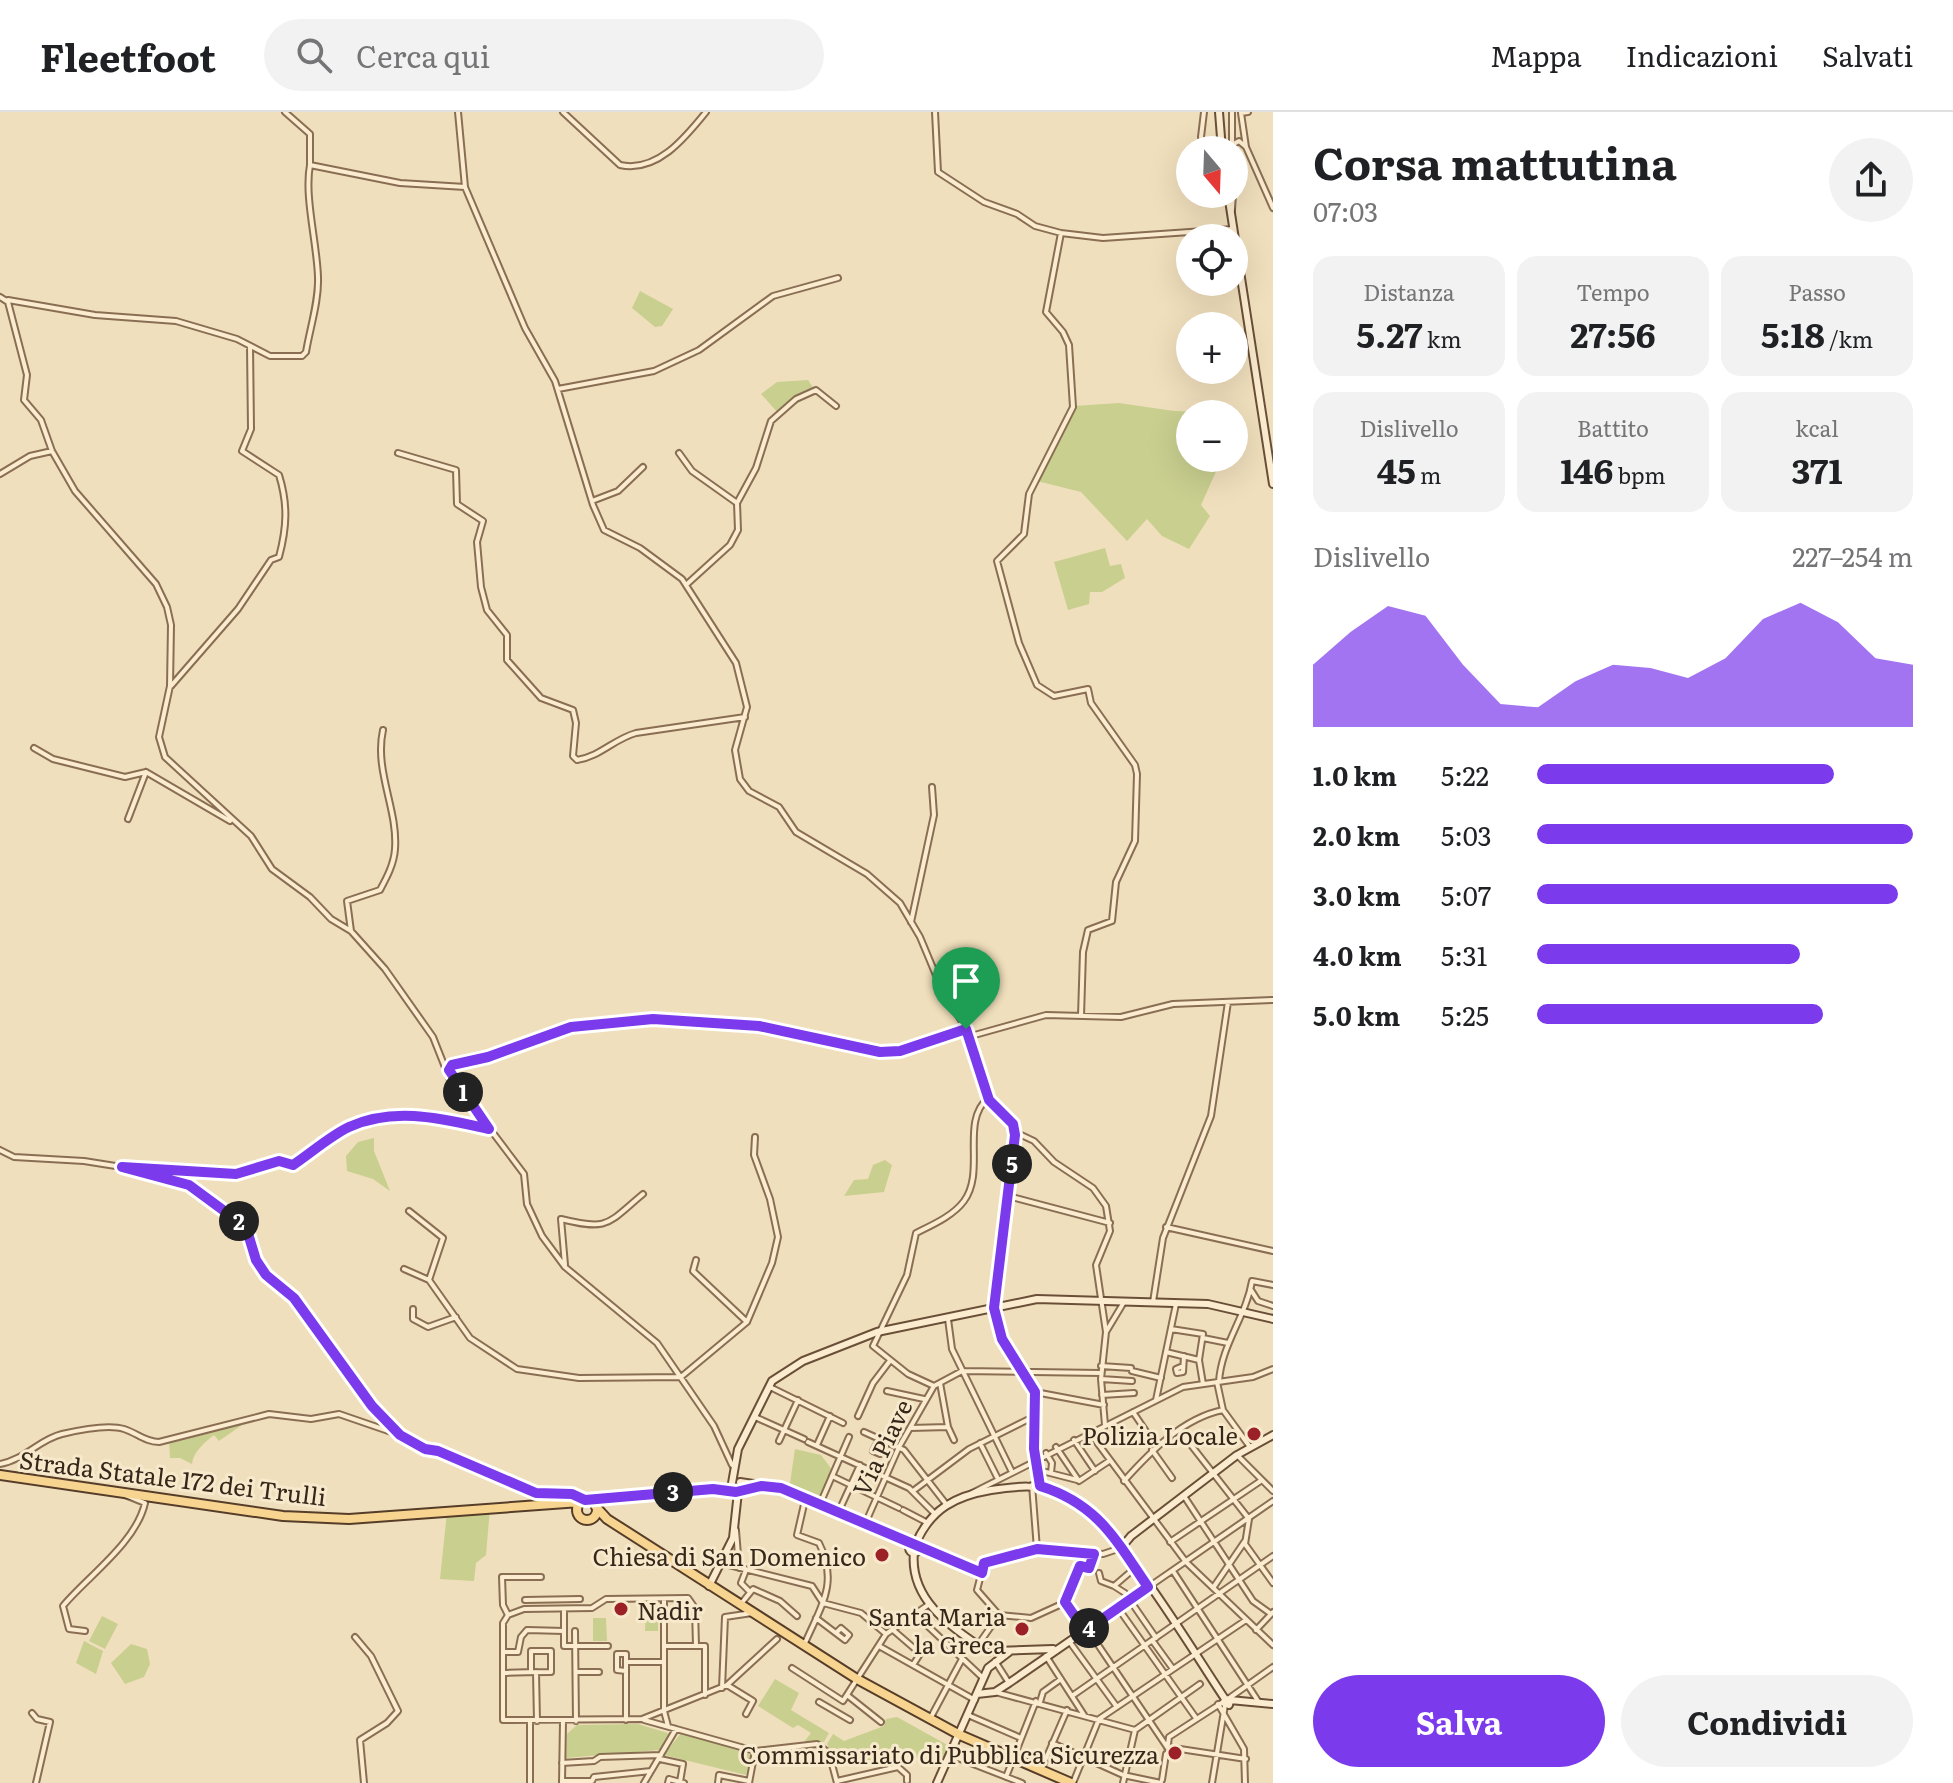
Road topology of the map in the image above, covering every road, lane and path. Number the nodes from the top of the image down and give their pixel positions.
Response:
1 (285, 112) edge
2 (458, 112) edge
3 (563, 112) edge
4 (706, 112) edge
5 (935, 112) edge
6 (1204, 112) edge
7 (1219, 112) edge
8 (1243, 112) edge
9 (1232, 114) edge
10 (1204, 136) edge
11 (1221, 136) edge
12 (1232, 136) edge
13 (1245, 136) edge
14 (1248, 152) edge
15 (310, 165) junction
16 (465, 187) junction
17 (1231, 208) edge
18 (1231, 208) edge
19 (1273, 208) edge
20 (1232, 216) junction
21 (1233, 224) edge
22 (1061, 233) junction
23 (1176, 233) edge
24 (838, 278) dead end
25 (1244, 296) edge
26 (0, 297) edge
27 (6, 300) junction
28 (250, 346) junction
29 (558, 389) junction
30 (836, 406) dead end
31 (52, 451) junction
32 (398, 453) dead end
33 (679, 453) dead end
34 (643, 467) dead end
35 (0, 474) edge
36 (1273, 484) edge
37 (592, 501) junction
38 (737, 503) junction
39 (686, 585) junction
40 (170, 686) junction
41 (745, 717) junction
42 (383, 730) dead end
43 (34, 748) dead end
44 (146, 772) junction
45 (932, 787) dead end
46 (128, 819) dead end
47 (242, 828) junction
48 (911, 922) junction
49 (351, 931) junction
50 (1273, 1000) edge
51 (1228, 1002) junction
52 (1081, 1016) junction
53 (966, 1029) junction
54 (971, 1036) junction
55 (988, 1098) junction
56 (481, 1117) junction
57 (489, 1129) junction
58 (1015, 1132) junction
59 (755, 1137) dead end
60 (0, 1150) edge
61 (122, 1167) junction
62 (643, 1194) dead end
63 (1008, 1196) junction
64 (409, 1211) dead end
65 (1110, 1223) junction
66 (1166, 1227) junction
67 (1273, 1251) edge
68 (696, 1260) dead end
69 (565, 1267) junction
70 (404, 1269) dead end
71 (429, 1280) junction
72 (1273, 1285) edge
73 (1250, 1290) junction
74 (1103, 1302) junction
75 (1125, 1302) junction
76 (1153, 1302) junction
77 (1176, 1303) junction
78 (1273, 1306) edge
79 (994, 1308) junction
80 (413, 1309) dead end
81 (1242, 1310) junction
82 (948, 1315) junction
83 (456, 1317) junction
84 (1273, 1319) edge
85 (747, 1322) junction
86 (1171, 1329) junction
87 (877, 1332) junction
88 (1106, 1332) junction
89 (1203, 1336) junction
90 (1228, 1343) junction
91 (1166, 1352) junction
92 (1184, 1356) junction
93 (1199, 1360) junction
94 (889, 1362) junction
95 (1183, 1366) dead end
96 (1273, 1369) edge
97 (962, 1371) junction
98 (1021, 1371) junction
99 (1101, 1373) junction
100 (680, 1376) junction
101 (1161, 1378) junction
102 (1132, 1381) dead end
103 (1218, 1382) junction
104 (940, 1383) junction
105 (1203, 1384) junction
106 (769, 1386) junction
107 (934, 1386) junction
108 (887, 1391) dead end
109 (1035, 1392) junction
110 (1134, 1393) dead end
111 (1102, 1395) junction
112 (924, 1399) junction
113 (798, 1400) junction
114 (1156, 1400) junction
115 (1104, 1405) junction
116 (1223, 1410) junction
117 (1133, 1412) junction
118 (753, 1416) junction
119 (830, 1416) junction
120 (858, 1416) dead end
121 (1033, 1416) junction
122 (843, 1423) dead end
123 (1105, 1425) junction
124 (948, 1427) junction
125 (910, 1428) junction
126 (784, 1431) junction
127 (1180, 1431) junction
128 (864, 1432) dead end
129 (1090, 1432) junction
130 (400, 1435) junction
131 (1273, 1435) edge
132 (994, 1436) junction
133 (849, 1437) dead end
134 (954, 1440) dead end
135 (1073, 1440) junction
136 (779, 1441) dead end
137 (887, 1441) junction
138 (980, 1443) junction
139 (817, 1445) junction
140 (899, 1447) junction
141 (1056, 1447) junction
142 (883, 1448) dead end
143 (1154, 1448) junction
144 (1252, 1449) junction
145 (1046, 1453) junction
146 (1237, 1455) junction
147 (841, 1456) junction
148 (1035, 1459) junction
149 (1109, 1461) junction
150 (0, 1464) edge
151 (860, 1465) junction
152 (732, 1467) junction
153 (1011, 1470) junction
154 (1042, 1471) dead end
155 (1095, 1471) junction
156 (1051, 1473) junction
157 (1213, 1474) junction
158 (0, 1475) edge
159 (832, 1476) junction
160 (885, 1477) junction
161 (997, 1477) junction
162 (927, 1478) junction
163 (1172, 1478) dead end
164 (1262, 1480) junction
165 (1079, 1481) junction
166 (1124, 1481) junction
167 (850, 1485) junction
168 (1032, 1485) junction
169 (736, 1486) junction
170 (1040, 1486) junction
171 (913, 1491) junction
172 (1273, 1491) edge
173 (125, 1493) junction
174 (972, 1493) junction
175 (566, 1495) junction
176 (615, 1496) junction
177 (1184, 1496) junction
178 (805, 1497) junction
179 (876, 1497) junction
180 (1233, 1500) junction
181 (1273, 1501) edge
182 (545, 1503) junction
183 (820, 1504) junction
184 (946, 1504) junction
185 (581, 1505) junction
186 (597, 1510) junction
187 (838, 1513) junction
188 (934, 1513) junction
189 (1249, 1519) junction
190 (1153, 1520) junction
191 (1201, 1521) junction
192 (926, 1522) junction
193 (864, 1525) junction
194 (735, 1527) junction
195 (1131, 1536) junction
196 (1116, 1540) junction
197 (1245, 1541) junction
198 (1170, 1542) junction
199 (1215, 1542) junction
200 (915, 1547) junction
201 (1121, 1548) junction
202 (1037, 1549) junction
203 (1094, 1554) junction
204 (1273, 1556) edge
205 (720, 1562) junction
206 (1186, 1562) junction
207 (1228, 1563) junction
208 (1260, 1565) junction
209 (739, 1568) junction
210 (1135, 1568) junction
211 (746, 1570) junction
212 (1173, 1571) junction
213 (982, 1573) junction
214 (1099, 1573) dead end
215 (541, 1577) dead end
216 (1239, 1580) junction
217 (1116, 1583) junction
218 (1273, 1583) edge
219 (709, 1586) junction
220 (1148, 1587) junction
221 (1213, 1588) junction
222 (750, 1592) junction
223 (1220, 1594) junction
224 (580, 1599) dead end
225 (664, 1599) junction
226 (525, 1600) dead end
227 (539, 1600) junction
228 (1130, 1600) junction
229 (1065, 1602) junction
230 (823, 1603) junction
231 (740, 1605) junction
232 (928, 1605) junction
233 (1118, 1608) junction
234 (539, 1609) junction
235 (564, 1609) junction
236 (1198, 1609) junction
237 (752, 1613) junction
238 (1272, 1613) edge
239 (915, 1614) junction
240 (508, 1615) junction
241 (999, 1615) junction
242 (797, 1616) dead end
243 (816, 1618) junction
244 (1088, 1619) dead end
245 (1246, 1620) junction
246 (1175, 1625) junction
247 (1088, 1629) junction
248 (893, 1630) junction
249 (1256, 1630) junction
250 (85, 1631) dead end
251 (564, 1631) junction
252 (575, 1631) dead end
253 (837, 1633) dead end
254 (886, 1634) junction
255 (780, 1635) junction
256 (355, 1637) dead end
257 (1218, 1638) junction
258 (1154, 1639) junction
259 (1068, 1641) junction
260 (804, 1645) junction
261 (978, 1645) junction
262 (1273, 1645) edge
263 (575, 1646) junction
264 (608, 1646) dead end
265 (664, 1646) junction
266 (696, 1646) junction
267 (878, 1646) junction
268 (1145, 1646) junction
269 (915, 1649) dead end
270 (1055, 1649) junction
271 (503, 1652) junction
272 (920, 1654) dead end
273 (1195, 1654) junction
274 (1046, 1656) junction
275 (993, 1657) junction
276 (962, 1659) junction
277 (626, 1662) junction
278 (664, 1662) junction
279 (913, 1665) junction
280 (1273, 1667) edge
281 (792, 1668) dead end
282 (1113, 1668) junction
283 (1173, 1669) junction
284 (626, 1671) junction
285 (534, 1672) junction
286 (576, 1672) junction
287 (599, 1672) dead end
288 (503, 1673) junction
289 (1165, 1674) junction
290 (983, 1678) junction
291 (857, 1679) junction
292 (1061, 1679) junction
293 (1096, 1679) junction
294 (1009, 1683) junction
295 (1200, 1684) dead end
296 (1247, 1684) junction
297 (949, 1685) junction
298 (725, 1686) junction
299 (995, 1692) junction
300 (705, 1695) junction
301 (847, 1695) junction
302 (1072, 1696) junction
303 (1133, 1696) junction
304 (976, 1697) junction
305 (1181, 1697) junction
306 (837, 1698) junction
307 (843, 1701) junction
308 (1038, 1701) junction
309 (1258, 1701) junction
310 (819, 1702) dead end
311 (1225, 1703) junction
312 (1273, 1704) edge
313 (1117, 1707) junction
314 (830, 1708) junction
315 (1067, 1710) junction
316 (664, 1711) junction
317 (837, 1712) junction
318 (32, 1713) dead end
319 (746, 1714) dead end
320 (968, 1715) junction
321 (1085, 1715) junction
322 (1196, 1718) junction
323 (642, 1719) junction
324 (931, 1719) junction
325 (1099, 1719) junction
326 (530, 1720) junction
327 (626, 1720) junction
328 (850, 1720) dead end
329 (1149, 1720) junction
330 (537, 1721) junction
331 (563, 1721) junction
332 (576, 1721) junction
333 (881, 1722) dead end
334 (668, 1726) junction
335 (676, 1729) junction
336 (1135, 1730) junction
337 (960, 1735) junction
338 (1021, 1738) junction
339 (1052, 1743) junction
340 (1167, 1747) junction
341 (794, 1748) junction
342 (775, 1750) junction
343 (755, 1751) junction
344 (1166, 1754) dead end
345 (1216, 1754) junction
346 (950, 1755) junction
347 (660, 1757) junction
348 (1084, 1757) junction
349 (1014, 1759) junction
350 (1246, 1759) junction
351 (562, 1763) junction
352 (1041, 1770) junction
353 (651, 1771) junction
354 (1123, 1775) junction
355 (1006, 1777) junction
356 (907, 1781) dead end
357 (562, 1782) edge
358 (682, 1782) edge
359 (749, 1782) edge
360 (837, 1782) edge
361 (1161, 1782) edge
362 (36, 1783) edge
363 (364, 1783) edge
364 (530, 1783) edge
365 (644, 1783) edge
366 (668, 1783) edge
367 (718, 1783) edge
368 (937, 1783) edge
369 (1022, 1783) edge
370 (1072, 1783) edge
371 (1123, 1783) edge
372 (1212, 1783) edge
373 (1245, 1783) edge

1 - 15 street
2 - 16 street
3 - 4 street
5 - 22 street
6 - 10 street
7 - 11 street
8 - 9 street
8 - 13 street
9 - 12 street
14 - 19 street
15 - 16 street
15 - 28 street
16 - 29 street
17 - 20 street
18 - 20 street
20 - 21 street
22 - 23 street
22 - 52 street
24 - 29 street
25 - 36 street
26 - 27 street
27 - 28 street
27 - 31 street
28 - 40 street
29 - 37 street
30 - 38 street
31 - 35 street
31 - 40 street
32 - 41 street
33 - 38 street
34 - 37 street
37 - 39 street
38 - 39 street
39 - 41 street
40 - 47 street
41 - 48 street
42 - 49 street
43 - 44 street
44 - 46 street
44 - 47 street
45 - 48 street
47 - 49 street
48 - 53 street
49 - 56 street
50 - 51 street
51 - 52 street
51 - 66 street
52 - 54 street
53 - 54 street
53 - 56 street
54 - 55 street
55 - 58 street
55 - 87 street
56 - 57 street
57 - 61 street
57 - 69 street
58 - 63 street
58 - 65 street
59 - 85 street
60 - 61 street
61 - 130 street
62 - 69 street
63 - 65 street
63 - 79 street
64 - 71 street
65 - 74 street
66 - 67 street
66 - 76 street
68 - 85 street
69 - 100 street
70 - 71 street
71 - 83 street
72 - 73 street
73 - 78 street
73 - 81 street
74 - 75 street
74 - 79 street
74 - 88 street
75 - 76 street
75 - 88 street
76 - 77 street
77 - 81 street
77 - 86 street
79 - 82 street
79 - 98 street
80 - 83 street
81 - 84 street
81 - 90 street
82 - 87 street
82 - 97 street
83 - 100 street
85 - 100 street
86 - 89 street
86 - 91 street
87 - 94 street
87 - 106 street
88 - 99 street
89 - 90 street
89 - 93 street
90 - 103 street
91 - 92 street
91 - 101 street
92 - 93 street
92 - 95 street
93 - 105 street
94 - 107 street
94 - 120 street
96 - 103 street
97 - 98 street
97 - 104 street
97 - 132 street
98 - 99 street
98 - 109 street
99 - 101 street
99 - 102 street
99 - 111 street
100 - 152 street
101 - 114 street
103 - 105 street
103 - 116 street
104 - 107 street
104 - 124 street
105 - 114 street
106 - 113 street
106 - 118 street
107 - 112 street, Via Piave
108 - 112 street
109 - 115 street
109 - 121 street
110 - 111 street
111 - 115 street
112 - 125 street, Via Piave
113 - 119 street
113 - 126 street
114 - 117 street
115 - 123 street
116 - 127 street
116 - 144 street
117 - 123 street
117 - 143 street
118 - 126 street
118 - 152 street
119 - 122 street
119 - 139 street
121 - 132 street
121 - 148 street
123 - 129 street
124 - 125 street
124 - 134 street
125 - 140 street, Via Piave
126 - 136 street
126 - 139 street
127 - 143 street
127 - 157 street
128 - 137 street
129 - 135 street
129 - 149 street
130 - 150 street
130 - 175 street
131 - 144 street
132 - 138 street
132 - 153 street
133 - 147 street
135 - 141 street
135 - 155 street
137 - 140 street
137 - 142 street
138 - 161 street
138 - 162 street
139 - 147 street
140 - 160 street, Via Piave
140 - 162 street
141 - 145 street
141 - 165 street
143 - 163 street
143 - 166 street
144 - 146 street
145 - 148 street
145 - 156 street
146 - 157 street
146 - 164 street
147 - 151 street
147 - 159 street
148 - 153 street
148 - 170 street
149 - 155 street
149 - 166 street
151 - 160 street
151 - 167 street
152 - 169 street
153 - 161 street
154 - 156 street
155 - 165 street
156 - 165 street
157 - 177 street
157 - 180 street
158 - 173 main road, Strada Statale 172 dei Trulli
159 - 167 street
159 - 183 street
160 - 171 street
160 - 179 street, Via Piave
161 - 174 street
162 - 171 street
162 - 184 street
164 - 172 street
164 - 180 street
166 - 190 street
167 - 179 street
167 - 187 street
168 - 170 street
168 - 174 street
168 - 202 street
169 - 176 street
169 - 178 street
169 - 194 street
170 - 196 street
171 - 188 street
173 - 182 main road, Strada Statale 172 dei Trulli
173 - 250 street
174 - 184 street
175 - 185 street
175 - 185 street
176 - 185 street
176 - 186 street
177 - 190 street
177 - 191 street
178 - 183 street
178 - 230 street
179 - 192 street
179 - 193 street, Via Piave
180 - 189 street
180 - 191 street
181 - 189 street
182 - 185 main road
182 - 185 main road, Strada Statale 172 dei Trulli
183 - 187 street
184 - 188 street
185 - 186 main road
185 - 186 main road
186 - 219 main road
187 - 193 street
188 - 192 street
189 - 197 street
189 - 199 street
190 - 195 street
190 - 198 street
191 - 198 street
191 - 199 street
192 - 200 street
193 - 200 street
194 - 205 street
194 - 209 street
195 - 196 street
195 - 201 street
196 - 201 street
197 - 207 street
197 - 208 street
198 - 206 street
199 - 206 street
199 - 207 street
200 - 213 street
200 - 232 street
201 - 203 street
201 - 210 street
202 - 203 street
202 - 213 street
203 - 229 street
204 - 208 street
205 - 209 street
205 - 219 street
206 - 212 street
206 - 221 street
207 - 216 street
207 - 221 street
208 - 216 street
208 - 218 street
209 - 211 street
210 - 217 street
210 - 220 street
211 - 222 street
211 - 230 street
212 - 220 street
212 - 236 street
213 - 241 street
214 - 217 street
215 - 240 street
216 - 223 street
216 - 238 street
217 - 228 street
219 - 231 main road
220 - 228 street
220 - 246 street
221 - 223 street
222 - 231 street
222 - 242 street
223 - 236 street
223 - 245 street
224 - 227 street
225 - 235 street
225 - 265 street
225 - 266 street
226 - 227 street
227 - 234 street
228 - 233 street
228 - 258 street
229 - 241 street
229 - 247 street
230 - 243 street
230 - 254 street
231 - 237 main road
232 - 239 street
232 - 261 street
233 - 247 street
233 - 268 street
234 - 235 street
234 - 240 street
235 - 251 street
236 - 246 street
236 - 257 street
237 - 255 main road
237 - 298 street
238 - 249 street
239 - 248 street
239 - 276 street
240 - 271 street
241 - 261 street
243 - 253 street
243 - 260 street
244 - 247 street
245 - 249 street
245 - 257 street
246 - 258 street
246 - 273 street
247 - 259 street
247 - 282 street
248 - 254 street
248 - 269 street
249 - 262 street
251 - 263 street
251 - 271 street
252 - 263 street
254 - 267 street
255 - 260 main road
255 - 298 street
256 - 363 street
257 - 273 street
257 - 296 street
258 - 268 street
258 - 283 street
259 - 270 street
259 - 293 street
260 - 291 main road
261 - 275 street
263 - 264 street
263 - 286 street
265 - 266 street
265 - 278 street
266 - 300 street
267 - 279 street
267 - 291 street
268 - 282 street
268 - 289 street
270 - 274 street
270 - 275 street
271 - 288 street
272 - 279 street
273 - 283 street
273 - 311 street
274 - 292 street
274 - 294 street
275 - 290 street
275 - 294 street
276 - 290 street
276 - 297 street
277 - 278 street
277 - 284 street
277 - 284 street
278 - 316 street
279 - 297 street
280 - 296 street
281 - 306 street
282 - 293 street
282 - 303 street
283 - 289 street
284 - 327 street
285 - 285 street
285 - 288 street
285 - 330 street
286 - 287 street
286 - 332 street
288 - 326 street
289 - 303 street
289 - 305 street
290 - 304 street
291 - 301 street
291 - 324 main road
292 - 302 street
292 - 308 street
293 - 302 street
293 - 313 street
294 - 299 street
295 - 305 street
296 - 309 street
296 - 311 street
297 - 304 street
297 - 324 street
298 - 300 street
298 - 319 street
299 - 304 street
299 - 308 street
300 - 316 street
301 - 307 street
301 - 333 street
302 - 321 street
303 - 313 street
303 - 329 street
304 - 320 street
305 - 322 street
305 - 329 street
306 - 307 street
306 - 314 street
307 - 317 street
308 - 315 street
308 - 338 street
309 - 311 street
309 - 312 street
310 - 314 street
311 - 322 street
311 - 345 street
311 - 350 street
313 - 325 street
314 - 317 street
315 - 321 street
315 - 339 street
316 - 323 street
316 - 334 street
317 - 328 street
318 - 362 street
320 - 337 street
320 - 338 street
321 - 325 street
322 - 340 street
323 - 327 street
323 - 334 street
324 - 337 main road
325 - 336 street
325 - 348 street
326 - 330 street
326 - 364 street
327 - 332 street
329 - 336 street
329 - 340 street
330 - 331 street
331 - 332 street
331 - 351 street
334 - 335 street
335 - 343 street
335 - 347 street
336 - 354 street
337 - 346 street
337 - 349 main road
338 - 349 street
339 - 348 street
339 - 352 street
340 - 345 street
341 - 342 street
341 - 342 street
341 - 360 street
342 - 343 street
343 - 359 street
344 - 361 street
345 - 350 street
345 - 372 street
346 - 355 street
346 - 368 street
347 - 351 street
347 - 353 street
347 - 358 street
348 - 354 street
348 - 370 street
349 - 352 main road
349 - 355 street
350 - 373 street
351 - 357 street
352 - 370 main road
353 - 357 street
353 - 365 street
354 - 361 street
354 - 371 street
355 - 369 street
356 - 360 street
358 - 366 street
359 - 367 street

